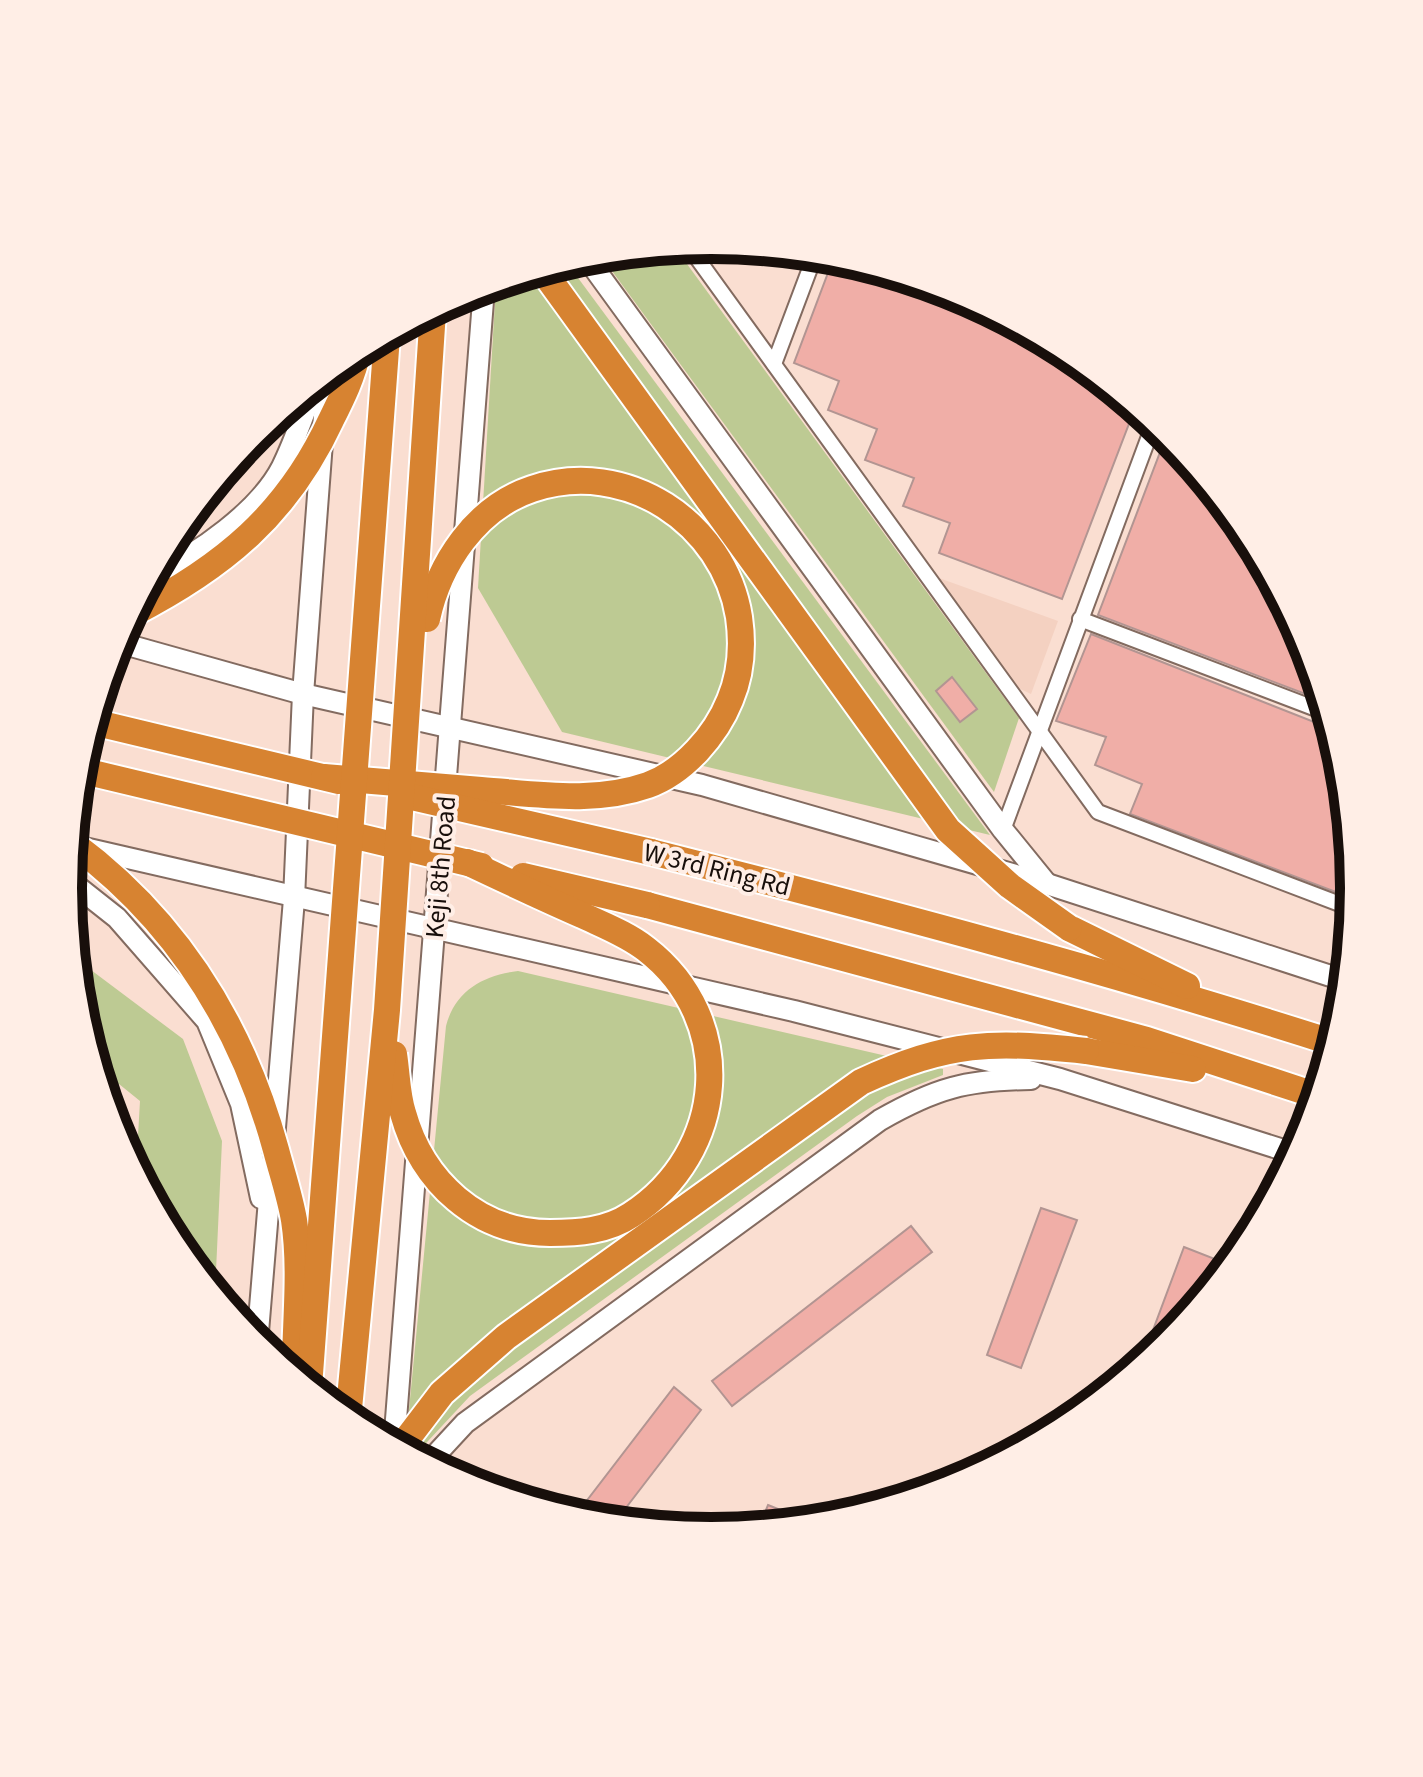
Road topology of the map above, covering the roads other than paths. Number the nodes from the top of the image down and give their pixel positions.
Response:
1 (698, 259) edge
2 (811, 267) edge
3 (595, 270) edge
4 (549, 280) edge
5 (483, 302) edge
6 (432, 324) edge
7 (386, 350) edge
8 (774, 364) junction
9 (354, 371) edge
10 (326, 391) edge
11 (306, 407) edge
12 (1149, 436) edge
13 (170, 567) edge
14 (150, 604) edge
15 (1080, 619) junction
16 (131, 646) edge
17 (410, 689) junction
18 (303, 694) junction
19 (1315, 708) edge
20 (103, 724) edge
21 (1039, 725) junction
22 (451, 730) junction
23 (93, 773) edge
24 (324, 777) junction
25 (1003, 830) junction
26 (83, 847) edge
27 (83, 852) edge
28 (467, 862) junction
29 (1047, 884) junction
30 (82, 890) edge
31 (294, 899) junction
32 (1341, 904) edge
33 (436, 928) junction
34 (1335, 977) edge
35 (387, 1010) junction
36 (1244, 1014) junction
37 (1323, 1039) edge
38 (1060, 1079) junction
39 (1282, 1084) junction
40 (1307, 1092) edge
41 (1284, 1150) edge
42 (265, 1216) junction
43 (258, 1326) edge
44 (295, 1361) edge
45 (310, 1373) edge
46 (350, 1403) edge
47 (395, 1433) edge
48 (407, 1439) edge
49 (436, 1454) edge

1 - 8 street
2 - 8 street
3 - 25 main road
4 - 36 highway, bridge
5 - 22 main road, Keji 8th Road
6 - 17 highway, Keji 8th Road, bridge
7 - 45 highway, bridge
8 - 21 street
9 - 14 highway, bridge
10 - 18 main road
11 - 13 main road
12 - 15 street
15 - 19 street
15 - 21 street
16 - 18 main road
17 - 24 highway, bridge
17 - 35 highway, Keji 8th Road, bridge
18 - 22 main road
18 - 31 main road
20 - 24 highway, W 3rd Ring Rd, bridge
21 - 25 street
21 - 32 street
22 - 29 main road
22 - 33 main road, Keji 8th Road
23 - 28 highway, W 3rd Ring Rd, bridge
24 - 36 highway, W 3rd Ring Rd, bridge
25 - 29 main road
26 - 31 main road
27 - 44 highway, bridge
28 - 35 highway, bridge
28 - 39 highway, W 3rd Ring Rd, bridge
29 - 34 main road
30 - 42 main road
31 - 33 main road
31 - 42 main road
33 - 38 main road
33 - 47 main road, Keji 8th Road
35 - 46 highway, Keji 8th Road, bridge
36 - 37 highway, W 3rd Ring Rd
38 - 41 main road
38 - 49 main road
39 - 40 highway, W 3rd Ring Rd
39 - 48 highway, bridge
42 - 43 main road

